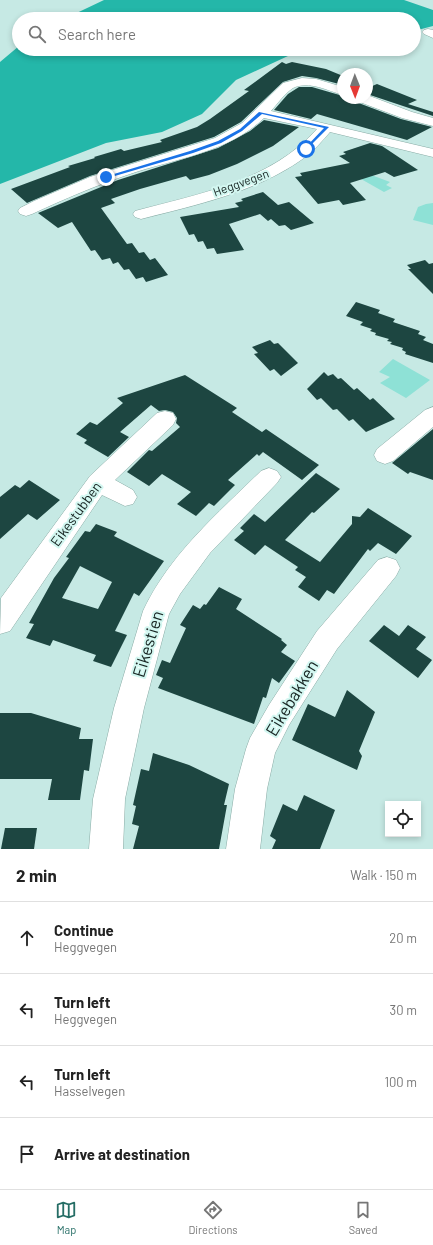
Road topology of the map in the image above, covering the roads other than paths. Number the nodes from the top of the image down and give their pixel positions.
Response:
1 (337, 89) edge
2 (373, 102) edge
3 (261, 113) junction
4 (433, 122) edge
5 (327, 127) junction
6 (433, 153) edge
7 (26, 210) dead end
8 (141, 214) dead end
9 (433, 415) edge
10 (165, 419) dead end
11 (386, 455) dead end
12 (268, 477) dead end
13 (98, 482) junction
14 (125, 497) dead end
15 (387, 568) dead end
16 (0, 622) edge
17 (106, 849) edge
18 (243, 849) edge

1 - 3 street
2 - 4 street
3 - 5 street
3 - 7 street
5 - 6 street
5 - 8 street, Heggvegen
9 - 11 street
10 - 13 street, Eikestubben
12 - 17 street, Eikestien
13 - 14 street
13 - 16 street, Eikestubben
15 - 18 street, Eikebakken

